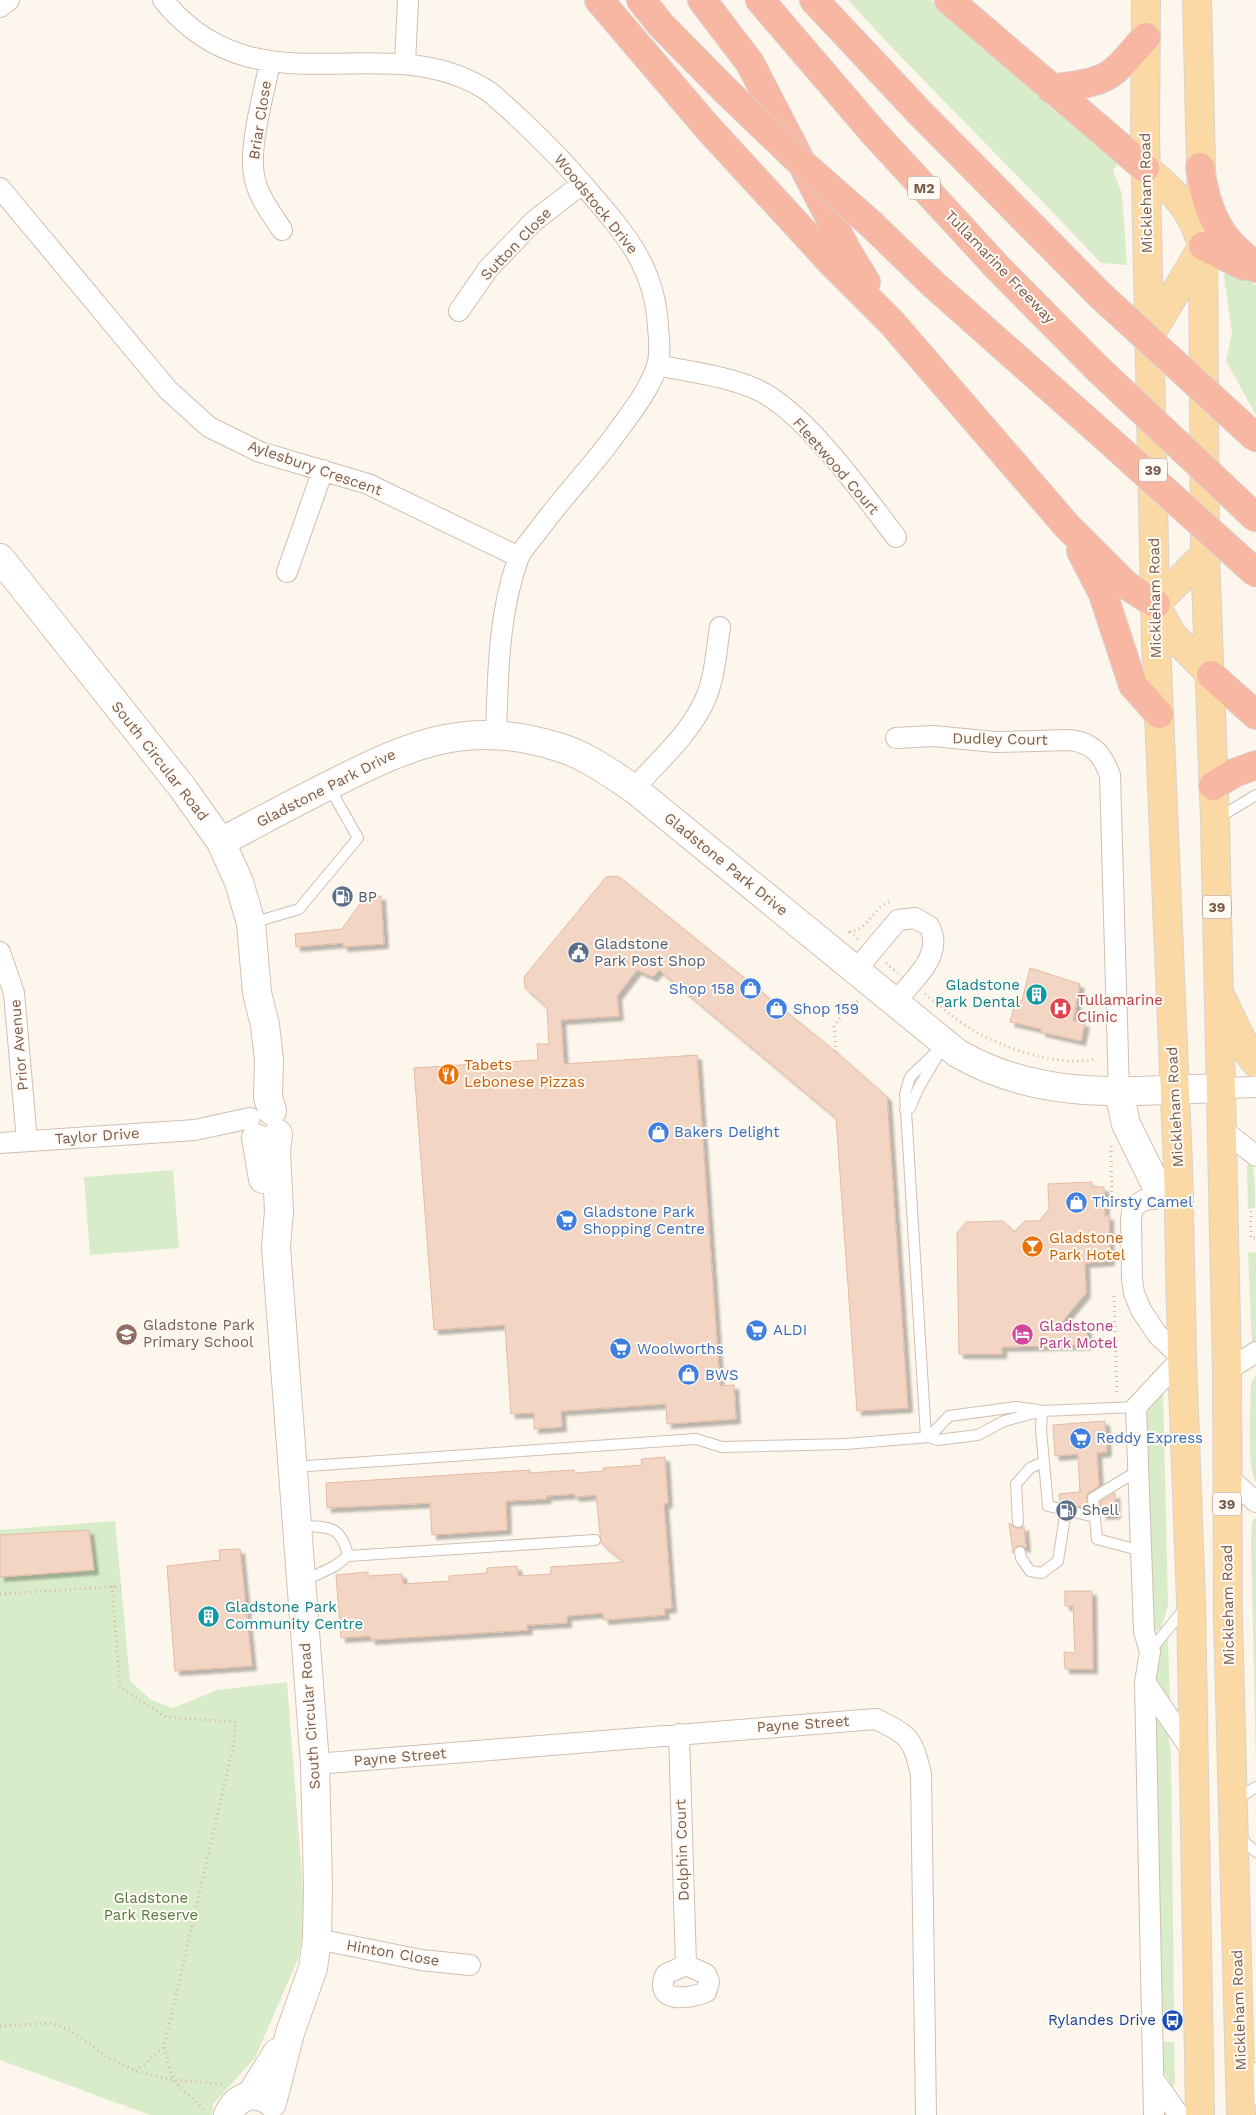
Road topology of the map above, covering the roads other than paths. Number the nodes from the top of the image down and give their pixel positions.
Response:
1 (9, 0) edge
2 (163, 0) edge
3 (408, 0) edge
4 (599, 0) edge
5 (641, 0) edge
6 (702, 0) edge
7 (760, 0) edge
8 (814, 0) edge
9 (949, 0) edge
10 (1146, 0) edge
11 (1197, 0) edge
12 (0, 7) edge
13 (1146, 37) junction
14 (270, 62) junction
15 (404, 64) junction
16 (1051, 88) junction
17 (1200, 166) junction
18 (1145, 168) junction
19 (582, 184) junction
20 (0, 188) edge
21 (282, 230) dead end
22 (1203, 246) junction
23 (1256, 268) edge
24 (1256, 274) edge
25 (459, 311) dead end
26 (892, 323) junction
27 (1150, 335) junction
28 (657, 365) junction
29 (1256, 438) edge
30 (323, 470) junction
31 (1256, 518) edge
32 (1067, 526) junction
33 (896, 537) dead end
34 (1206, 554) junction
35 (519, 556) junction
36 (0, 558) edge
37 (287, 572) dead end
38 (1256, 573) edge
39 (1156, 604) junction
40 (720, 627) dead end
41 (1211, 675) junction
42 (1159, 714) junction
43 (1256, 715) edge
44 (496, 735) junction
45 (896, 738) dead end
46 (1256, 764) edge
47 (329, 786) junction
48 (1213, 786) junction
49 (634, 789) junction
50 (1256, 795) edge
51 (1215, 820) junction
52 (221, 842) junction
53 (251, 923) junction
54 (0, 952) edge
55 (872, 967) junction
56 (912, 991) junction
57 (1219, 994) junction
58 (945, 1043) junction
59 (1256, 1063) edge
60 (1256, 1087) edge
61 (1220, 1088) junction
62 (1173, 1090) junction
63 (1119, 1092) junction
64 (260, 1125) junction
65 (1221, 1128) junction
66 (27, 1141) junction
67 (0, 1143) edge
68 (1256, 1156) edge
69 (1179, 1195) junction
70 (1256, 1352) edge
71 (1182, 1358) junction
72 (1227, 1371) junction
73 (1136, 1407) junction
74 (1042, 1411) junction
75 (928, 1437) junction
76 (1044, 1462) junction
77 (292, 1468) junction
78 (1139, 1470) junction
79 (1227, 1476) junction
80 (1256, 1502) edge
81 (1066, 1510) junction
82 (1095, 1517) junction
83 (1018, 1522) dead end
84 (297, 1526) junction
85 (595, 1540) dead end
86 (1142, 1551) junction
87 (1020, 1552) dead end
88 (348, 1556) junction
89 (300, 1583) junction
90 (1191, 1601) junction
91 (1150, 1652) junction
92 (1146, 1682) junction
93 (679, 1734) junction
94 (1194, 1754) junction
95 (315, 1764) junction
96 (1256, 1787) edge
97 (1233, 1801) junction
98 (1234, 1833) junction
99 (1256, 1852) edge
100 (317, 1940) junction
101 (470, 1965) dead end
102 (686, 1965) dead end
103 (1153, 2078) junction
104 (1251, 2083) edge
105 (265, 2102) edge
106 (228, 2115) edge
107 (926, 2115) edge
108 (1154, 2115) edge
109 (1178, 2115) edge
110 (1200, 2115) edge
111 (1241, 2115) edge

1 - 12 street
2 - 14 street, Woodstock Drive
3 - 15 street
4 - 26 highway
5 - 38 highway, bridge
6 - 26 highway
7 - 31 highway, Tullamarine Freeway / M2, bridge
8 - 29 highway, bridge
9 - 16 highway
10 - 13 main road, Mickleham Road / 39
11 - 17 main road, Mickleham Road / 39
13 - 16 highway
13 - 18 main road, Mickleham Road / 39
14 - 15 street, Woodstock Drive
14 - 21 street, Briar Close
15 - 19 street, Woodstock Drive
16 - 18 highway
17 - 22 main road, Mickleham Road / 39
17 - 23 highway
18 - 22 main road
18 - 27 main road, Mickleham Road / 39
19 - 25 street, Sutton Close
19 - 28 street, Woodstock Drive
20 - 30 street, Aylesbury Crescent
22 - 24 highway
22 - 27 main road
22 - 34 main road, Mickleham Road / 39
26 - 32 highway
27 - 39 main road, Mickleham Road / 39
28 - 33 street, Fleetwood Court
28 - 35 street, Woodstock Drive
30 - 35 street, Aylesbury Crescent
30 - 37 street
32 - 39 highway
32 - 42 highway
34 - 39 main road
34 - 41 main road, Mickleham Road / 39
35 - 44 street, Woodstock Drive
36 - 52 street, South Circular Road
39 - 41 main road
39 - 42 main road, Mickleham Road / 39
40 - 49 street
41 - 43 highway
41 - 48 main road, Mickleham Road / 39
42 - 62 main road, Mickleham Road / 39
44 - 47 street, Gladstone Park Drive
44 - 49 street, Gladstone Park Drive
45 - 63 street, Dudley Court
46 - 48 highway
47 - 52 street, Gladstone Park Drive
47 - 53 lane
48 - 51 main road, Mickleham Road / 39
49 - 55 street, Gladstone Park Drive
50 - 51 lane
51 - 57 main road, Mickleham Road / 39
52 - 53 street, South Circular Road
53 - 64 street, South Circular Road
54 - 66 street, Prior Avenue
55 - 56 street, Gladstone Park Drive
55 - 56 street
56 - 58 street, Gladstone Park Drive
57 - 59 main road
57 - 61 main road, Mickleham Road / 39
58 - 63 street, Gladstone Park Drive
58 - 75 lane
60 - 61 street
61 - 62 street, Gladstone Park Drive
61 - 65 main road, Mickleham Road / 39
62 - 63 street, Gladstone Park Drive
62 - 69 main road, Mickleham Road / 39
63 - 69 street
64 - 66 street, Taylor Drive
64 - 77 street, South Circular Road
65 - 68 street
65 - 72 main road, Mickleham Road / 39
66 - 67 street, Taylor Drive
69 - 71 main road, Mickleham Road / 39
69 - 71 street
70 - 72 street
71 - 73 street
71 - 90 main road, Mickleham Road / 39
72 - 79 main road, Mickleham Road / 39
73 - 74 lane
73 - 78 street
74 - 75 lane
74 - 75 lane
74 - 76 lane
75 - 77 lane
76 - 81 lane
76 - 83 lane
77 - 84 street, South Circular Road
78 - 82 lane
78 - 86 street
79 - 80 street
79 - 97 main road, Mickleham Road / 39
81 - 82 lane
81 - 87 lane
82 - 86 lane
84 - 88 lane
84 - 89 street, South Circular Road
85 - 88 lane
86 - 91 street
88 - 89 lane
89 - 95 street, South Circular Road
90 - 91 lane
90 - 94 main road, Mickleham Road / 39
91 - 92 street
92 - 94 street
92 - 103 street
93 - 95 street, Payne Street
93 - 102 street, Dolphin Court
93 - 107 street, Payne Street
94 - 110 main road, Mickleham Road / 39
95 - 100 street, South Circular Road
96 - 97 lane
97 - 98 main road, Mickleham Road / 39
98 - 99 lane
98 - 104 main road, Mickleham Road / 39
100 - 101 street, Hinton Close
100 - 105 street, South Circular Road
103 - 108 street
103 - 109 street
104 - 111 main road, Mickleham Road / 39
105 - 106 street

